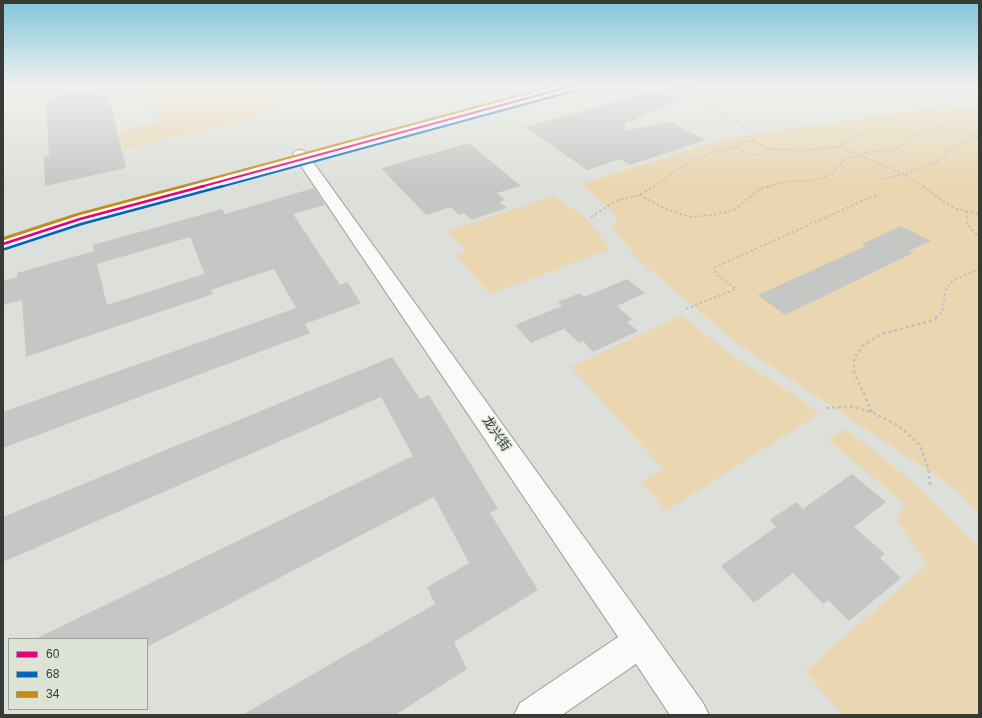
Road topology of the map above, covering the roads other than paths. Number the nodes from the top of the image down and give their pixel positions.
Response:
1 (435, 120) edge
2 (443, 120) edge
3 (301, 156) junction
4 (3, 237) edge
5 (3, 244) edge
6 (640, 641) junction
7 (532, 715) edge
8 (691, 715) edge

1 - 3 main road
2 - 3 main road
3 - 4 main road
3 - 5 main road
3 - 6 main road, 龙兴街
6 - 7 main road
6 - 8 main road, 龙兴街

